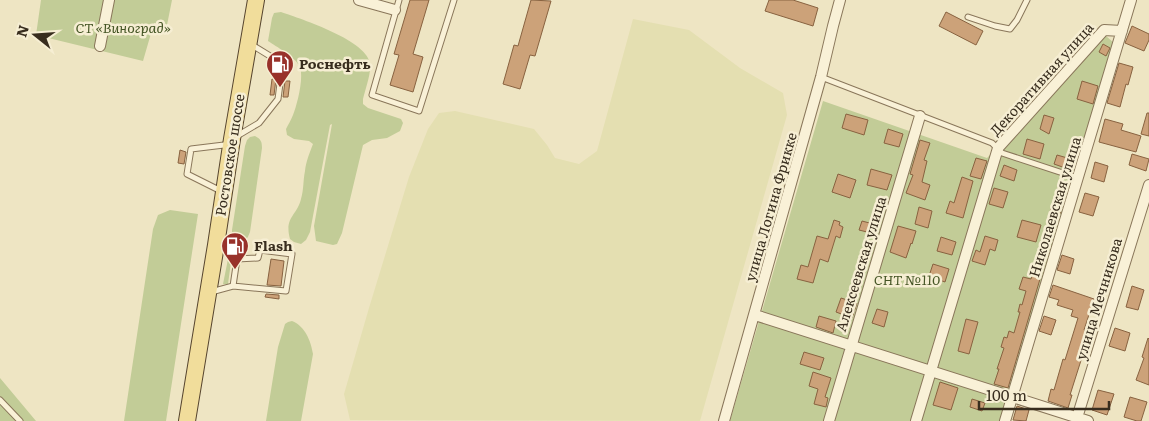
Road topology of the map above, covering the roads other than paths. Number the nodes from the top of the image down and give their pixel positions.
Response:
1 (109, 0) edge
2 (248, 0) edge
3 (256, 0) edge
4 (359, 0) edge
5 (454, 0) edge
6 (840, 0) edge
7 (1027, 0) edge
8 (1131, 0) edge
9 (397, 5) edge
10 (968, 17) dead end
11 (1122, 31) junction
12 (248, 42) junction
13 (100, 46) dead end
14 (821, 77) junction
15 (920, 116) junction
16 (228, 142) junction
17 (998, 148) junction
18 (1078, 178) junction
19 (1149, 185) edge
20 (217, 189) junction
21 (1147, 198) edge
22 (216, 245) junction
23 (237, 259) junction
24 (233, 286) junction
25 (208, 292) junction
26 (755, 316) junction
27 (851, 346) junction
28 (192, 368) junction
29 (931, 372) junction
30 (1012, 397) junction
31 (0, 401) edge
32 (1077, 419) edge
33 (20, 421) edge
34 (182, 421) edge
35 (187, 421) edge
36 (724, 421) edge
37 (828, 421) edge
38 (916, 421) edge
39 (1005, 421) edge
40 (1088, 421) edge

1 - 13 street
2 - 16 main road, Ростовское шоссе
3 - 12 main road, Ростовское шоссе
4 - 9 street
5 - 9 lane
6 - 14 street, улица Логина Фрикке
7 - 10 lane
8 - 11 street, Николаевская улица
11 - 17 street, Декоративная улица
11 - 18 street, Николаевская улица
12 - 16 main road, Ростовское шоссе
12 - 16 lane
14 - 15 lane
14 - 26 street, улица Логина Фрикке
15 - 17 lane
15 - 27 street, Алексеевская улица
16 - 20 main road, Ростовское шоссе
16 - 20 lane
16 - 22 main road, Ростовское шоссе
17 - 18 lane
17 - 29 street, Декоративная улица
18 - 30 street, Николаевская улица
19 - 21 street, улица Мечникова
20 - 28 main road, Ростовское шоссе
21 - 32 street, улица Мечникова
22 - 23 lane
22 - 25 main road, Ростовское шоссе
23 - 24 lane
23 - 24 lane
24 - 25 lane
25 - 28 main road, Ростовское шоссе
26 - 27 street
26 - 36 street, улица Логина Фрикке
27 - 29 street
27 - 37 street, Алексеевская улица
28 - 34 main road
28 - 35 main road
29 - 30 street
29 - 38 street, Декоративная улица
30 - 32 street
30 - 39 street, Николаевская улица
31 - 33 lane
32 - 40 street

